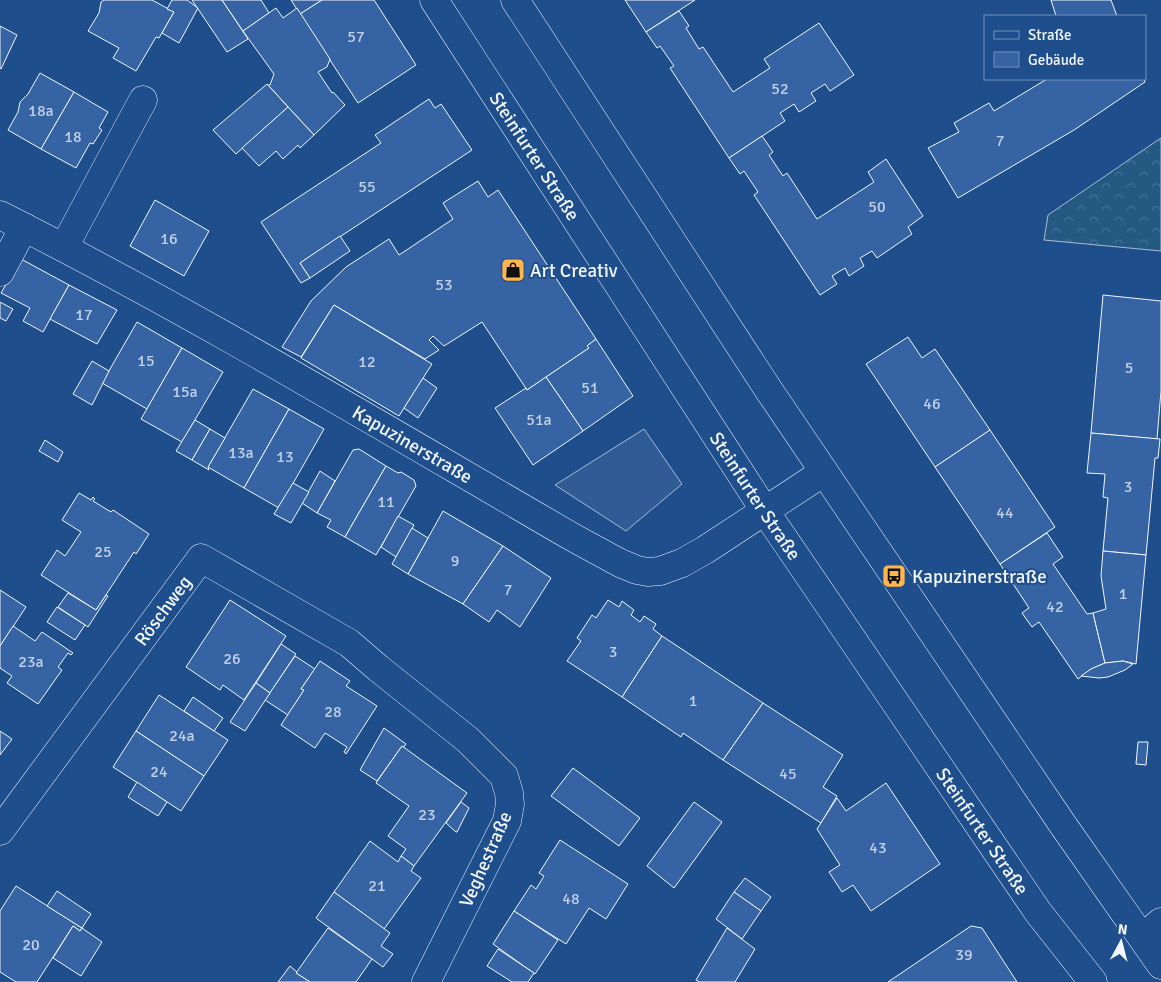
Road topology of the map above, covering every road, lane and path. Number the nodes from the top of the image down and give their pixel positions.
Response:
1 (434, 0) edge
2 (515, 0) edge
3 (142, 100) dead end
4 (0, 215) edge
5 (24, 228) junction
6 (64, 247) junction
7 (0, 272) edge
8 (824, 472) junction
9 (765, 511) junction
10 (378, 668) joint
11 (0, 831) edge
12 (1152, 930) edge
13 (1161, 965) edge
14 (426, 982) edge
15 (1093, 982) edge

1 - 9 main road, Steinfurter Straße
2 - 8 main road
3 - 6 main road
4 - 5 main road, Kapuzinerstraße
5 - 6 main road, Kapuzinerstraße
5 - 7 main road
6 - 9 main road, Kapuzinerstraße
8 - 9 main road, Kapuzinerstraße
8 - 12 main road
9 - 15 main road, Steinfurter Straße
10 - 11 main road, Röschweg
10 - 14 main road, Veghestraße
12 - 13 main road

